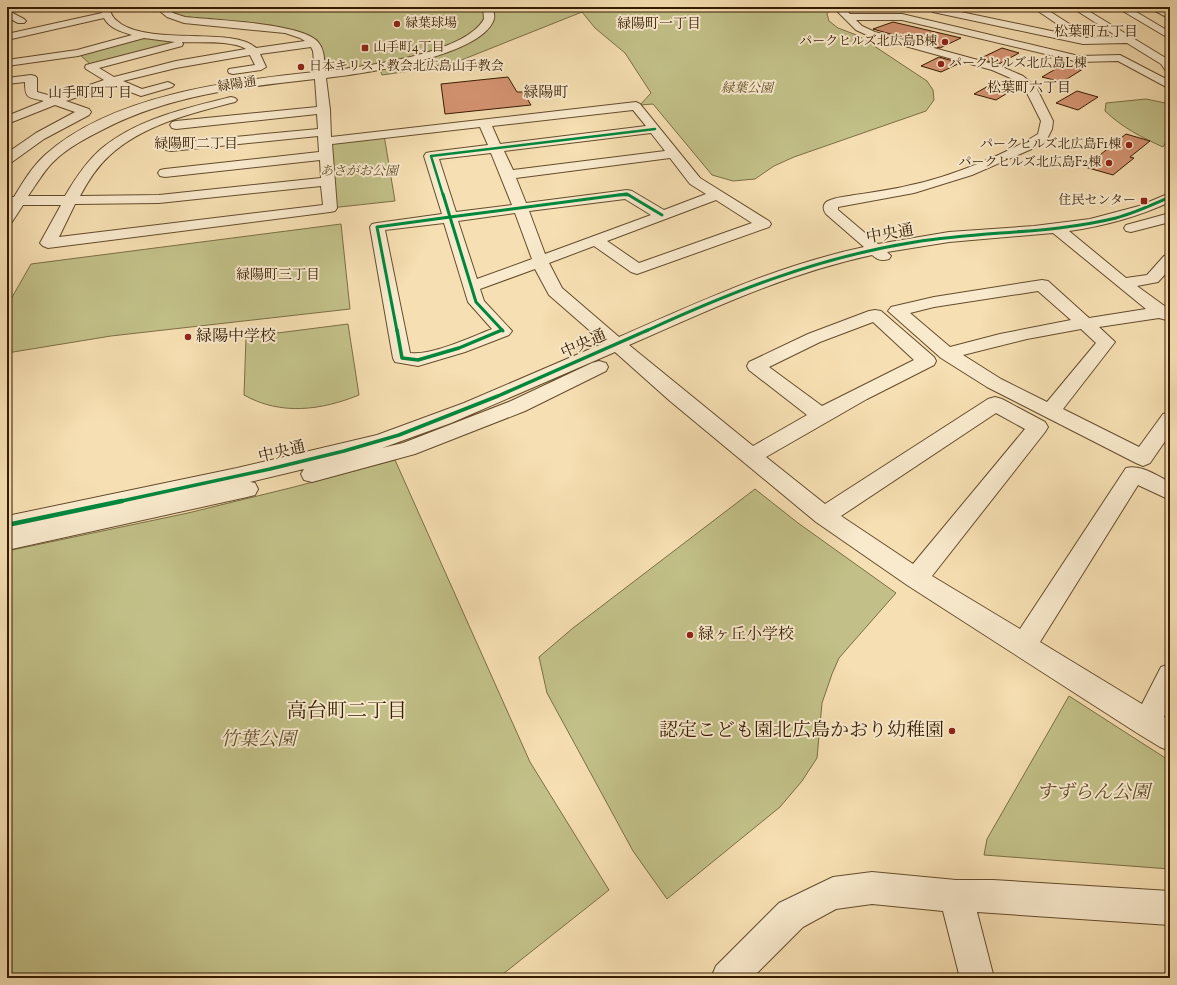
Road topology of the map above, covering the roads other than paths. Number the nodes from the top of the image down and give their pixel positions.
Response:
1 (20, 7) edge
2 (160, 7) edge
3 (488, 7) edge
4 (838, 7) edge
5 (875, 7) edge
6 (926, 7) edge
7 (959, 7) edge
8 (1037, 7) edge
9 (1076, 7) edge
10 (1121, 7) edge
11 (1133, 7) edge
12 (1153, 7) edge
13 (7, 10) edge
14 (105, 11) edge
15 (7, 13) edge
16 (884, 16) junction
17 (1008, 16) dead end
18 (1170, 16) edge
19 (847, 17) junction
20 (971, 17) junction
21 (184, 20) junction
22 (7, 24) edge
23 (118, 27) junction
24 (1170, 28) edge
25 (1025, 30) junction
26 (103, 31) dead end
27 (144, 35) junction
28 (1170, 36) edge
29 (7, 38) edge
30 (191, 40) junction
31 (1129, 40) junction
32 (1088, 41) junction
33 (314, 43) junction
34 (36, 48) dead end
35 (255, 52) junction
36 (1156, 57) junction
37 (1120, 58) junction
38 (34, 59) junction
39 (7, 63) edge
40 (1170, 69) edge
41 (224, 73) dead end
42 (321, 75) junction
43 (7, 81) edge
44 (113, 81) junction
45 (182, 81) dead end
46 (1170, 86) edge
47 (321, 89) junction
48 (305, 91) dead end
49 (246, 98) dead end
50 (55, 101) junction
51 (324, 110) junction
52 (7, 120) edge
53 (176, 120) junction
54 (485, 124) junction
55 (655, 129) junction
56 (326, 136) junction
57 (171, 147) junction
58 (495, 148) junction
59 (675, 154) junction
60 (327, 155) junction
61 (7, 159) edge
62 (165, 172) junction
63 (508, 175) junction
64 (328, 181) junction
65 (717, 196) junction
66 (1170, 197) edge
67 (159, 199) junction
68 (70, 200) junction
69 (13, 201) edge
70 (519, 208) junction
71 (662, 215) junction
72 (450, 217) junction
73 (1170, 217) edge
74 (7, 219) edge
75 (151, 230) junction
76 (1063, 233) junction
77 (597, 241) junction
78 (881, 254) junction
79 (1170, 259) edge
80 (541, 261) junction
81 (1123, 283) junction
82 (471, 287) junction
83 (1165, 314) edge
84 (1086, 323) junction
85 (622, 349) junction
86 (947, 354) junction
87 (1050, 412) junction
88 (820, 415) junction
89 (1170, 419) edge
90 (751, 457) junction
91 (1170, 492) edge
92 (824, 516) junction
93 (7, 525) edge
94 (7, 541) edge
95 (916, 578) junction
96 (1024, 645) junction
97 (1170, 676) edge
98 (1147, 723) junction
99 (1170, 737) edge
100 (956, 896) junction
101 (1170, 908) edge
102 (728, 978) edge
103 (976, 978) edge

1 - 13 street
2 - 21 street
3 - 42 street, 緑陽通
4 - 19 street
5 - 16 street
6 - 20 street
7 - 20 street
8 - 32 street
9 - 31 street
10 - 28 street
11 - 24 street
12 - 18 street
14 - 23 street
14 - 29 street
15 - 22 street
16 - 19 street
16 - 37 street
17 - 25 street
19 - 78 street
20 - 25 street
21 - 27 street
21 - 33 street
23 - 26 street
23 - 27 street
25 - 32 street
27 - 30 street
27 - 38 street
30 - 35 street
30 - 44 street
31 - 32 street
31 - 36 street
33 - 35 street
33 - 42 street
34 - 38 street
35 - 41 street
35 - 44 street
36 - 37 street
36 - 40 street
37 - 46 street
38 - 39 street
42 - 47 street
42 - 69 street, 緑陽通
43 - 50 street
44 - 45 street
44 - 50 street
47 - 48 street
47 - 51 street
49 - 53 street
50 - 52 street
50 - 61 street
51 - 53 street
51 - 56 street
53 - 57 street
53 - 68 street
54 - 55 street
54 - 56 street
54 - 58 street
55 - 58 street
55 - 59 street
56 - 57 street
56 - 60 street
57 - 62 street
58 - 63 street
58 - 72 street
59 - 63 street
59 - 65 street
60 - 62 street
60 - 64 street
62 - 67 street
63 - 70 street
64 - 67 street
64 - 75 street
65 - 71 street
65 - 77 street
66 - 76 street, 中央通
67 - 68 street
67 - 75 street
68 - 69 street
68 - 75 street
69 - 74 street, 緑陽通
70 - 71 street
70 - 72 street
70 - 80 street
71 - 77 street
72 - 82 street
72 - 82 street
73 - 76 street, 中央通
76 - 78 street, 中央通
76 - 81 street
77 - 80 street
78 - 85 street, 中央通
79 - 81 street
80 - 82 street
80 - 85 street
81 - 83 street
83 - 84 street
84 - 86 street
84 - 86 street
84 - 87 street
85 - 90 street
85 - 93 street, 中央通
85 - 94 street, 中央通
86 - 87 street
87 - 89 street
88 - 88 street
88 - 90 street
90 - 92 street
91 - 96 street
92 - 95 street
92 - 95 street
95 - 96 street
96 - 98 street
97 - 98 street
98 - 99 street
100 - 101 street
100 - 102 street
100 - 103 street

